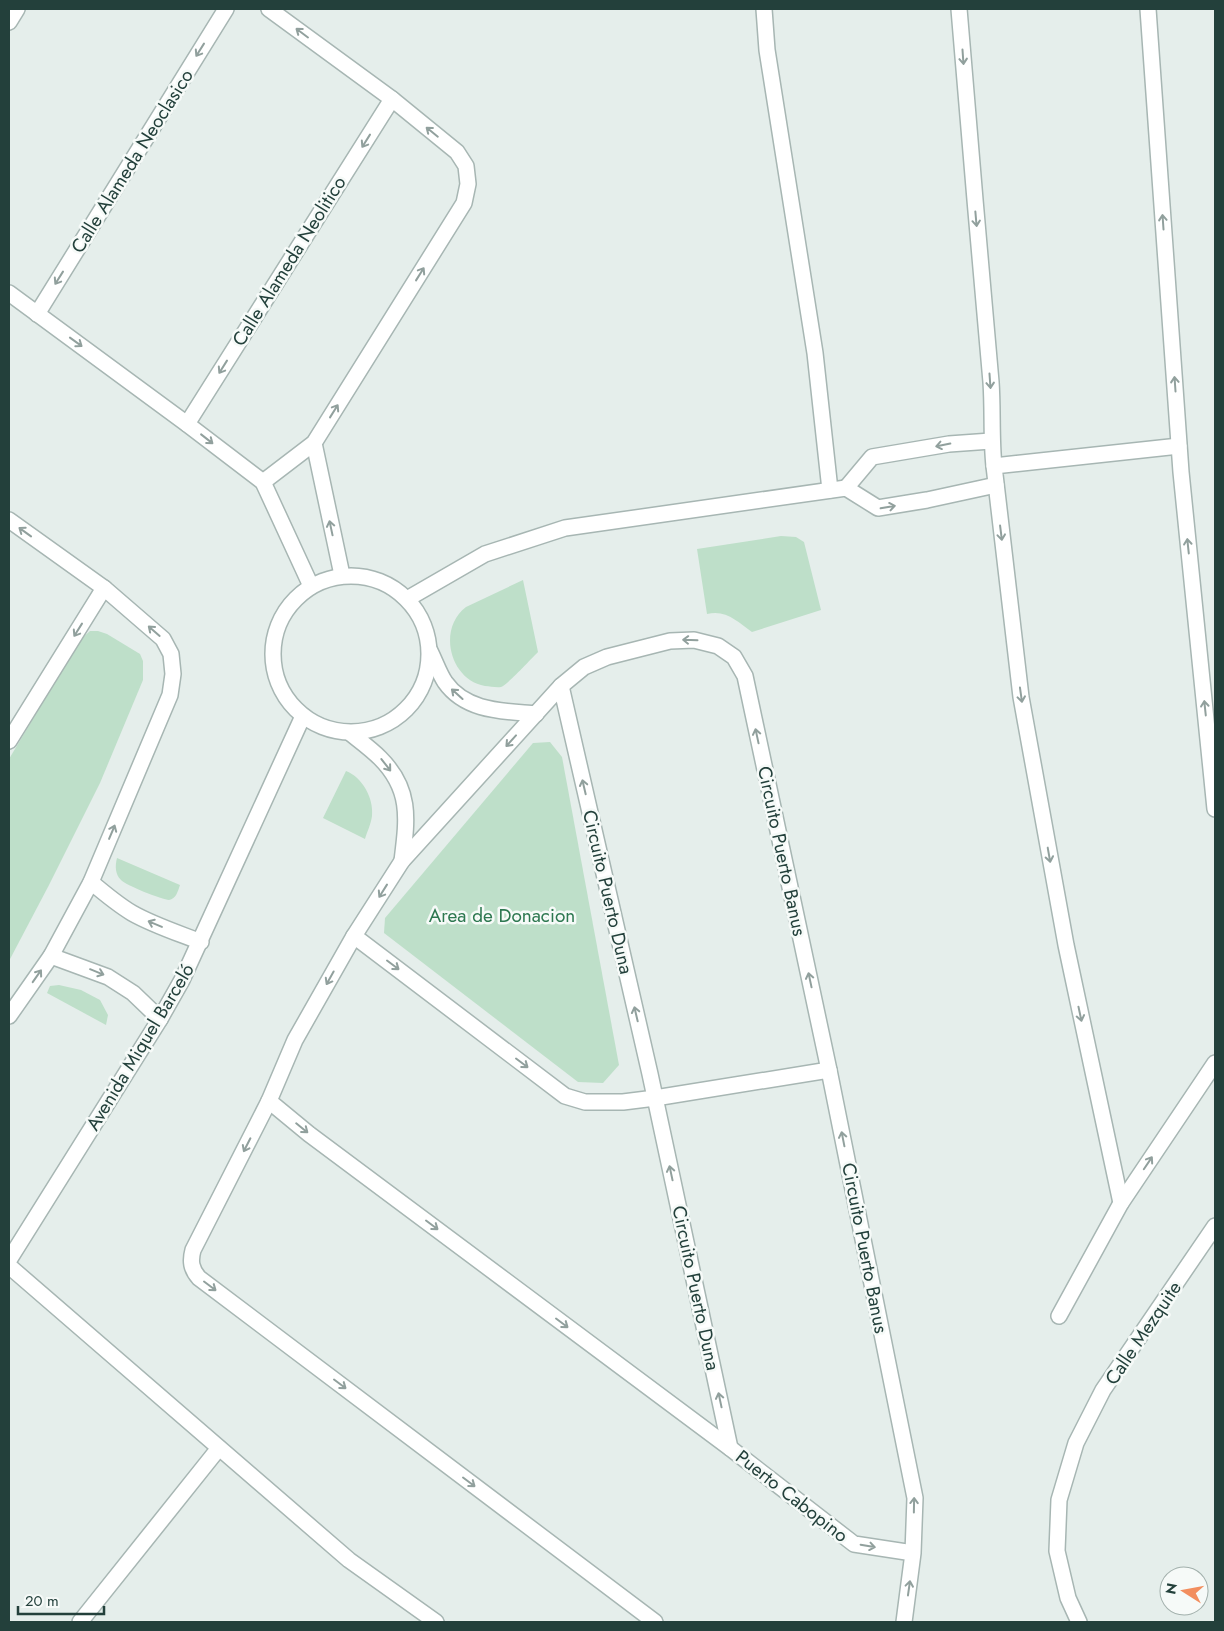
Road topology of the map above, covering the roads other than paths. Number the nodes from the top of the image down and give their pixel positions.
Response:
1 (17, 9) edge
2 (226, 9) edge
3 (269, 9) edge
4 (764, 9) edge
5 (959, 9) edge
6 (1148, 9) edge
7 (9, 22) edge
8 (392, 100) junction
9 (9, 293) edge
10 (37, 314) junction
11 (187, 424) junction
12 (991, 441) junction
13 (314, 443) junction
14 (1179, 446) junction
15 (994, 466) junction
16 (263, 482) junction
17 (996, 485) junction
18 (846, 488) junction
19 (830, 490) junction
20 (9, 520) edge
21 (342, 575) junction
22 (311, 586) junction
23 (104, 588) junction
24 (407, 599) junction
25 (430, 651) junction
26 (561, 686) junction
27 (536, 714) junction
28 (303, 716) junction
29 (350, 733) junction
30 (9, 741) edge
31 (1215, 809) edge
32 (402, 861) junction
33 (91, 882) junction
34 (354, 936) junction
35 (200, 942) junction
36 (51, 956) junction
37 (9, 1016) edge
38 (160, 1020) junction
39 (1215, 1063) edge
40 (829, 1070) junction
41 (655, 1098) junction
42 (269, 1101) junction
43 (1121, 1203) junction
44 (1215, 1226) edge
45 (9, 1260) edge
46 (9, 1266) edge
47 (1059, 1316) dead end
48 (218, 1448) junction
49 (730, 1448) junction
50 (913, 1554) junction
51 (80, 1622) edge
52 (436, 1622) edge
53 (655, 1622) edge
54 (904, 1622) edge
55 (1079, 1622) edge

1 - 7 street
2 -> 10 street, Calle Alameda Neoclasico
8 -> 3 street
4 - 19 street
5 -> 12 street
14 -> 6 street
8 -> 11 street, Calle Alameda Neolitico
13 -> 8 street
9 - 10 street
10 -> 11 street
11 -> 16 street
12 - 15 street
12 -> 18 street
13 - 16 street
21 -> 13 street
14 - 15 street
31 -> 14 street
15 - 17 street
16 - 22 street
18 -> 17 street
17 -> 43 street
18 - 19 street
19 - 24 street
23 -> 20 street
21 - 22 street
21 - 24 street
22 - 28 street
23 -> 30 street
33 -> 23 street
24 - 25 street
27 -> 25 street
25 - 29 street
26 - 27 street, Circuito Puerto Banus
40 -> 26 street, Circuito Puerto Banus
41 -> 26 street, Circuito Puerto Duna
27 -> 32 street, Circuito Puerto Banus
28 - 29 street
28 - 35 street, Avenida Miquel Barceló
29 -> 32 street
32 -> 34 street, Circuito Puerto Banus
35 -> 33 street
33 - 36 street
34 -> 41 street
34 -> 42 street, Circuito Puerto Banus
35 - 38 street, Avenida Miquel Barceló
37 -> 36 street
36 -> 38 street
38 - 45 street, Avenida Miquel Barceló
43 -> 39 street
40 - 41 street
50 -> 40 street, Circuito Puerto Banus
49 -> 41 street, Circuito Puerto Duna
42 -> 49 street, Puerto Cabopino
42 -> 53 street, Circuito Puerto Banus
43 - 47 street
44 - 55 street, Calle Mezquite
46 - 48 street
48 - 51 street
48 - 52 street
49 -> 50 street, Puerto Cabopino
54 -> 50 street, Circuito Puerto Banus

